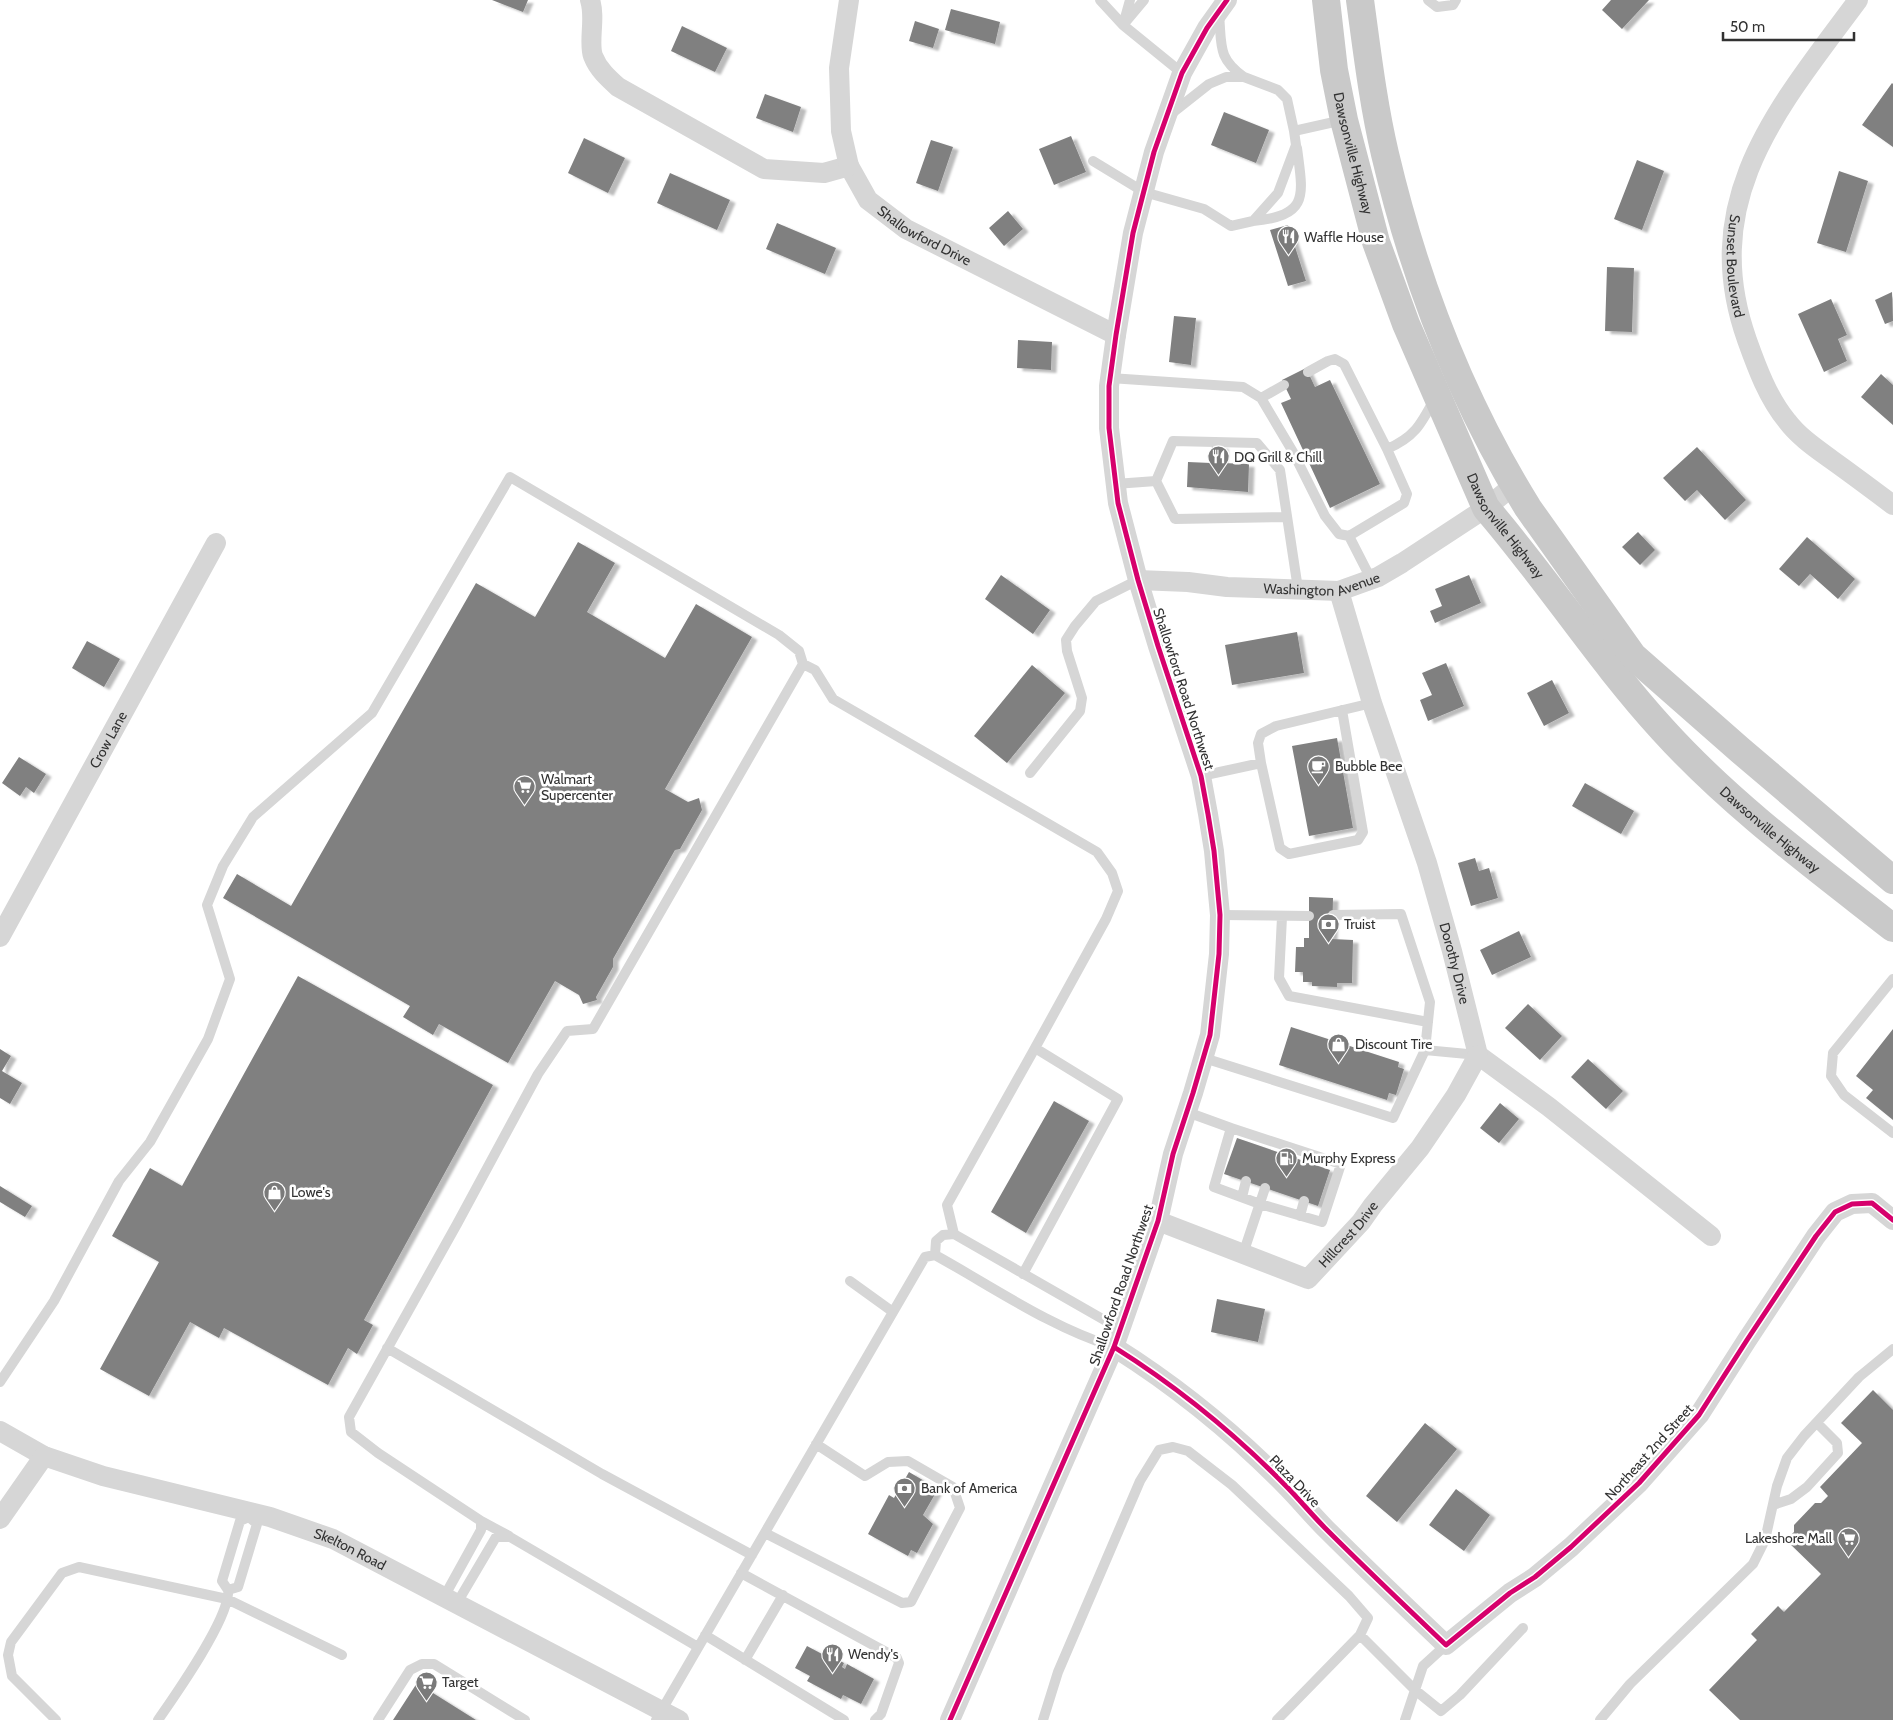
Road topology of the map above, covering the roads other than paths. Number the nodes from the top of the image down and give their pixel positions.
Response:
1 (590, 0) edge
2 (849, 0) edge
3 (1100, 0) edge
4 (1130, 0) edge
5 (1144, 0) edge
6 (1326, 0) edge
7 (1360, 0) edge
8 (1428, 0) edge
9 (1456, 0) edge
10 (1858, 0) edge
11 (1223, 6) edge
12 (1122, 25) junction
13 (1182, 73) junction
14 (1244, 77) junction
15 (1166, 117) junction
16 (1344, 120) junction
17 (1294, 131) junction
18 (1296, 145) junction
19 (1094, 161) dead end
20 (849, 166) junction
21 (1144, 192) junction
22 (1253, 221) junction
23 (1116, 335) junction
24 (1308, 372) dead end
25 (1110, 378) junction
26 (1284, 385) dead end
27 (1437, 395) junction
28 (1261, 398) junction
29 (1387, 449) junction
30 (1156, 481) junction
31 (1115, 484) junction
32 (1514, 485) junction
33 (1893, 505) edge
34 (1486, 508) junction
35 (1287, 517) junction
36 (1349, 536) junction
37 (216, 543) dead end
38 (1371, 579) junction
39 (1138, 580) junction
40 (1298, 589) junction
41 (1339, 591) junction
42 (803, 664) junction
43 (1372, 703) junction
44 (1342, 710) junction
45 (1261, 763) junction
46 (1030, 773) dead end
47 (1200, 776) junction
48 (1893, 880) edge
49 (1220, 915) junction
50 (1333, 915) dead end
51 (1282, 916) junction
52 (1309, 916) dead end
53 (1893, 928) edge
54 (0, 937) edge
55 (1893, 979) edge
56 (1428, 1022) junction
57 (1035, 1048) junction
58 (1425, 1050) junction
59 (1478, 1055) junction
60 (1204, 1058) junction
61 (1187, 1112) junction
62 (1231, 1128) junction
63 (1893, 1133) edge
64 (1246, 1181) dead end
65 (1265, 1188) dead end
66 (1242, 1197) junction
67 (1304, 1201) dead end
68 (1260, 1204) junction
69 (1300, 1216) junction
70 (1893, 1220) edge
71 (1158, 1221) junction
72 (954, 1234) junction
73 (1711, 1236) dead end
74 (1244, 1254) junction
75 (935, 1255) junction
76 (1023, 1274) junction
77 (850, 1282) dead end
78 (893, 1312) junction
79 (1117, 1338) junction
80 (388, 1348) junction
81 (1893, 1348) edge
82 (0, 1382) edge
83 (1817, 1423) junction
84 (0, 1431) edge
85 (816, 1444) junction
86 (44, 1456) junction
87 (1773, 1505) junction
88 (250, 1515) junction
89 (0, 1519) edge
90 (481, 1521) junction
91 (765, 1533) junction
92 (510, 1537) junction
93 (231, 1550) junction
94 (752, 1555) junction
95 (248, 1556) junction
96 (741, 1573) junction
97 (228, 1595) junction
98 (783, 1595) junction
99 (451, 1600) junction
100 (1524, 1628) dead end
101 (705, 1635) junction
102 (1360, 1635) junction
103 (1446, 1645) junction
104 (698, 1647) junction
105 (342, 1655) dead end
106 (746, 1660) junction
107 (1414, 1690) junction
108 (659, 1715) edge
109 (161, 1719) edge
110 (56, 1720) edge
111 (378, 1720) edge
112 (525, 1720) edge
113 (679, 1720) edge
114 (844, 1720) edge
115 (874, 1720) edge
116 (950, 1720) edge
117 (1043, 1720) edge
118 (1277, 1720) edge
119 (1405, 1720) edge
120 (1600, 1720) edge

1 - 20 street
2 - 20 street, Shallowford Drive
3 - 12 lane
4 - 12 lane
5 - 12 lane
6 - 16 main road, Dawsonville Highway
7 - 32 main road, Dawsonville Highway
8 - 9 lane
10 - 33 street, Sunset Boulevard
11 - 13 street, Shallowford Road Northwest
11 - 14 lane
12 - 13 lane
13 - 15 street, Shallowford Road Northwest
14 - 15 lane
14 - 17 lane
15 - 21 street, Shallowford Road Northwest
16 - 17 lane
16 - 27 main road, Dawsonville Highway
17 - 18 lane
18 - 22 lane
18 - 22 lane
19 - 21 lane
20 - 23 street, Shallowford Drive
21 - 22 lane
21 - 23 street, Shallowford Road Northwest
23 - 25 street, Shallowford Road Northwest
24 - 29 lane
25 - 28 lane
25 - 31 street, Shallowford Road Northwest
26 - 28 lane
27 - 29 lane
27 - 34 main road, Dawsonville Highway
28 - 36 lane
29 - 36 lane
30 - 31 lane
30 - 35 lane
30 - 35 lane
31 - 39 street, Shallowford Road Northwest
32 - 34 street, Washington Avenue
32 - 48 main road, Dawsonville Highway
34 - 38 street, Washington Avenue
34 - 53 main road, Dawsonville Highway
35 - 40 lane
36 - 38 lane
37 - 54 street, Crow Lane
38 - 41 street, Washington Avenue
39 - 40 street, Washington Avenue
39 - 46 lane
39 - 47 street, Shallowford Road Northwest
40 - 41 street, Washington Avenue
41 - 43 street, Dorothy Drive
42 - 57 lane
42 - 80 lane
42 - 82 lane
43 - 44 lane
43 - 59 street, Dorothy Drive
44 - 45 lane
44 - 45 lane
45 - 47 lane
47 - 49 street, Shallowford Road Northwest
49 - 51 lane
49 - 60 street, Shallowford Road Northwest
50 - 56 lane
51 - 52 lane
51 - 56 lane
55 - 63 lane
56 - 58 lane
57 - 72 lane
57 - 76 lane
58 - 59 lane
58 - 60 lane
59 - 73 street
59 - 74 street, Hillcrest Drive
60 - 61 street, Shallowford Road Northwest
61 - 62 lane
61 - 71 street, Shallowford Road Northwest
62 - 66 lane
62 - 69 lane
64 - 66 lane
65 - 68 lane
66 - 68 lane
67 - 69 lane
68 - 69 lane
68 - 74 lane
70 - 103 street, Northeast 2nd Street
71 - 74 street, Hillcrest Drive
71 - 79 street, Shallowford Road Northwest
72 - 75 lane
72 - 76 lane
75 - 78 lane
75 - 79 lane
76 - 79 lane
77 - 78 lane
78 - 85 lane
79 - 103 street, Plaza Drive
79 - 116 street, Shallowford Road Northwest
80 - 90 lane
80 - 94 lane
81 - 83 lane
83 - 87 lane
83 - 87 lane
84 - 86 street, Skelton Road
85 - 91 lane
85 - 91 lane
86 - 88 street, Skelton Road
86 - 89 street
87 - 120 lane
88 - 93 lane
88 - 95 lane
88 - 99 street, Skelton Road
90 - 92 lane
90 - 99 lane
91 - 94 lane
92 - 99 lane
92 - 104 lane
93 - 95 lane
93 - 97 lane
94 - 96 lane
95 - 97 lane
96 - 98 lane
96 - 101 lane
97 - 105 lane
97 - 109 lane
97 - 110 lane
98 - 106 lane
98 - 115 lane
99 - 108 street, Skelton Road
100 - 107 lane
101 - 104 lane
101 - 106 lane
102 - 107 lane
102 - 117 lane
102 - 118 lane
103 - 107 lane
104 - 108 lane
106 - 114 lane
107 - 119 lane
108 - 113 street, Skelton Road
111 - 112 lane

